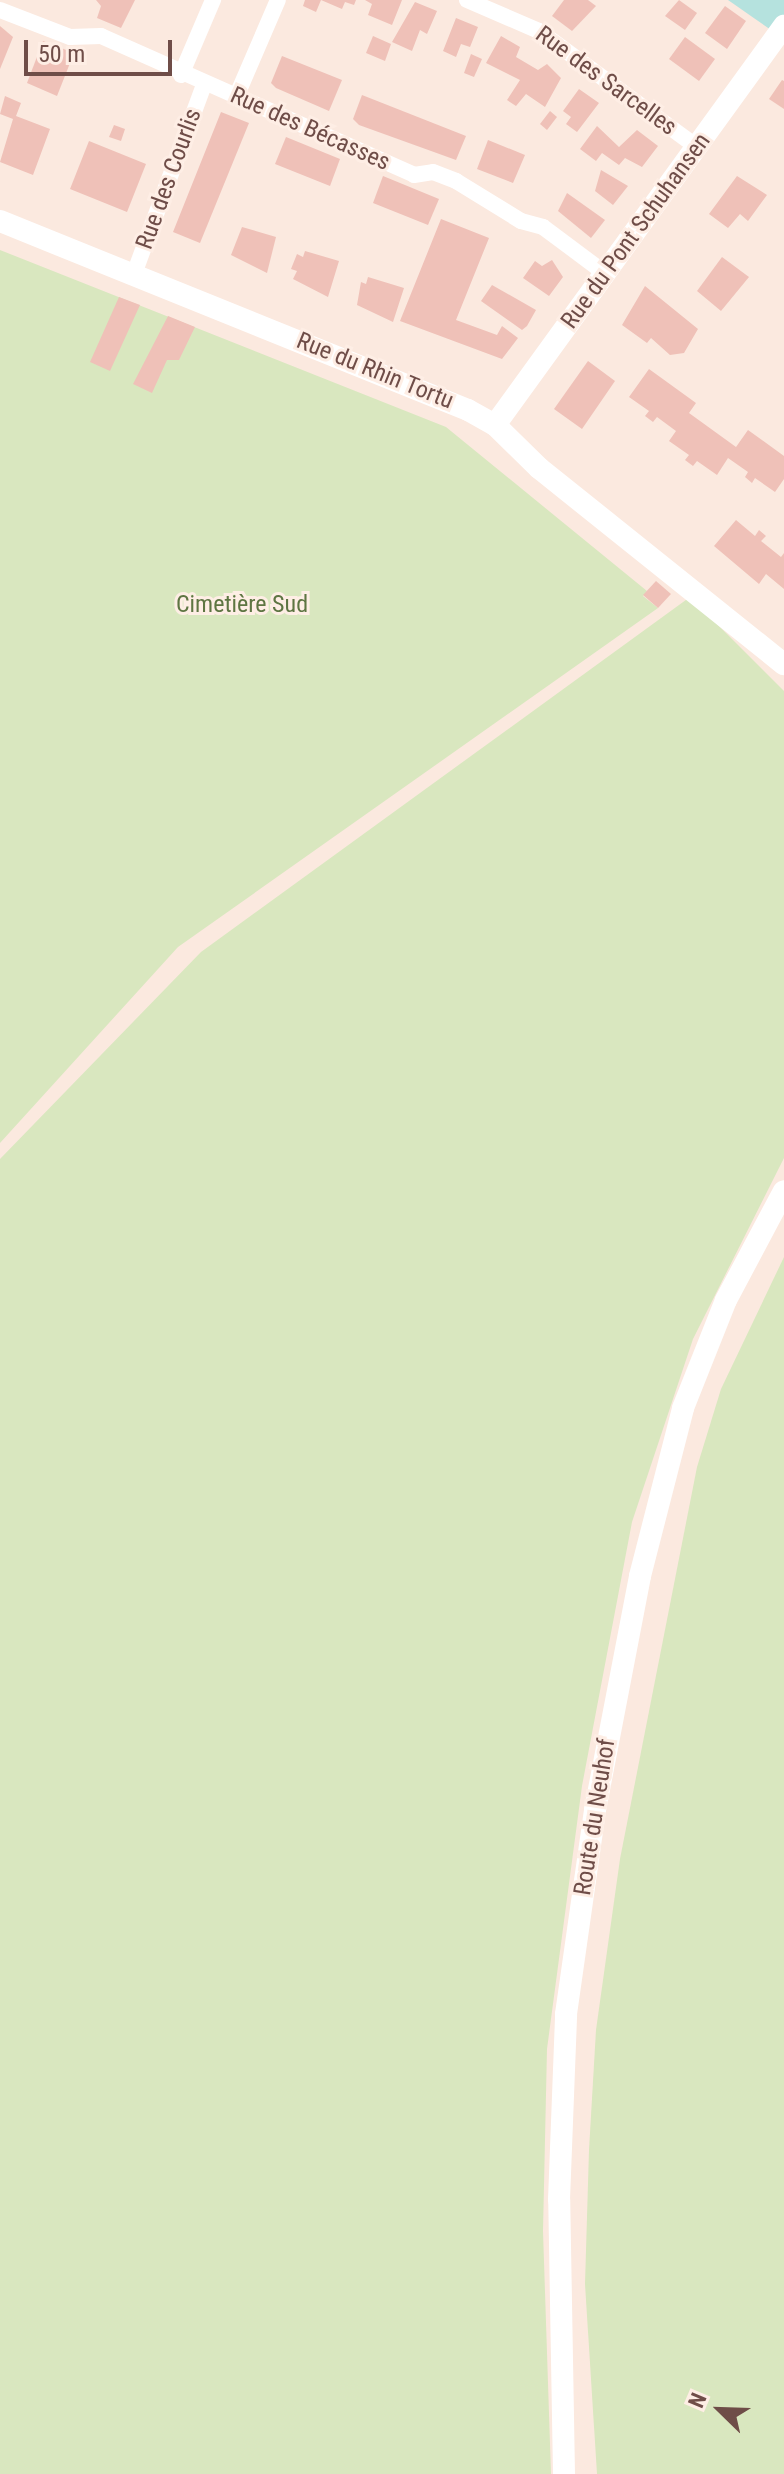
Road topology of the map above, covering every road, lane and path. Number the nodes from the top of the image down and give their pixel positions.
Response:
1 (213, 0) edge
2 (278, 0) edge
3 (467, 0) edge
4 (0, 10) edge
5 (780, 31) edge
6 (181, 75) junction
7 (204, 85) junction
8 (237, 95) junction
9 (697, 147) junction
10 (0, 221) edge
11 (134, 274) junction
12 (606, 274) junction
13 (495, 425) junction
14 (784, 664) edge
15 (784, 1191) edge
16 (564, 2474) edge

1 - 6 street
2 - 8 street
3 - 9 street, Rue des Sarcelles
4 - 6 street, Rue des Bécasses
5 - 9 street, Rue du Pont Schuhansen
6 - 7 street, Rue des Bécasses
7 - 8 street, Rue des Bécasses
7 - 11 street, Rue des Courlis
8 - 12 street, Rue des Bécasses
9 - 12 street, Rue du Pont Schuhansen
10 - 11 street, Rue du Rhin Tortu
11 - 13 street, Rue du Rhin Tortu
12 - 13 street, Rue du Pont Schuhansen
13 - 14 street, Rue du Rhin Tortu
15 - 16 street, Route du Neuhof

